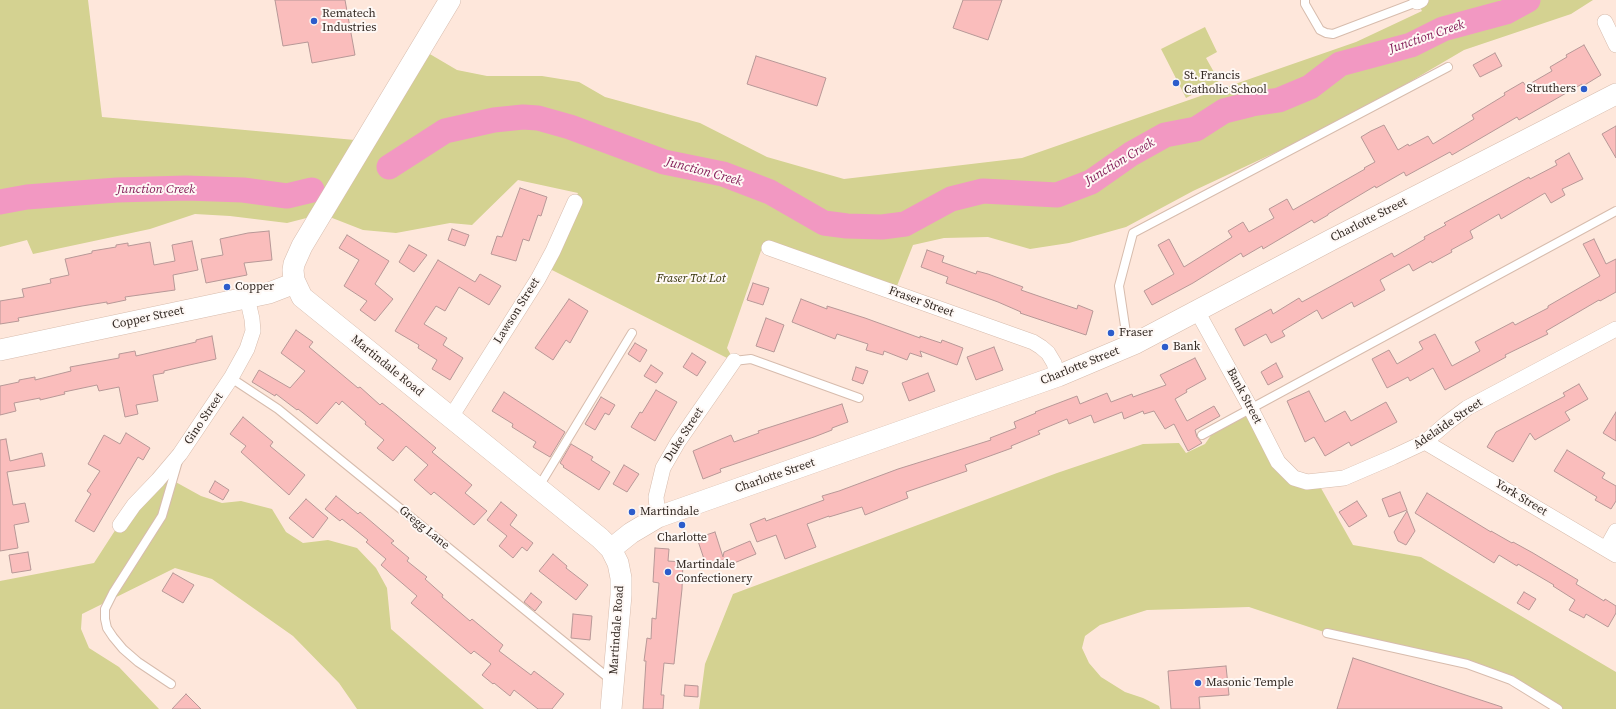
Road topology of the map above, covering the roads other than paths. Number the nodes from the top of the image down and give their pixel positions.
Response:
1 (450, 0) edge
2 (1305, 0) edge
3 (1419, 1) edge
4 (1605, 22) dead end
5 (1616, 45) edge
6 (1448, 68) dead end
7 (1616, 94) edge
8 (575, 202) dead end
9 (1616, 211) edge
10 (769, 248) dead end
11 (295, 283) junction
12 (247, 297) junction
13 (1197, 311) junction
14 (1616, 329) edge
15 (632, 333) dead end
16 (1128, 346) junction
17 (0, 350) edge
18 (734, 361) joint
19 (1058, 376) junction
20 (231, 378) junction
21 (859, 398) dead end
22 (1250, 407) junction
23 (451, 417) junction
24 (1202, 435) dead end
25 (1425, 442) junction
26 (180, 454) junction
27 (1294, 478) joint
28 (538, 488) junction
29 (658, 517) junction
30 (120, 525) dead end
31 (1616, 531) edge
32 (611, 549) junction
33 (1611, 552) edge
34 (1327, 633) dead end
35 (613, 682) junction
36 (171, 684) dead end
37 (611, 709) edge
38 (1558, 709) edge

1 - 11 street
2 - 3 lane
4 - 5 street
6 - 16 lane
7 - 13 street, Charlotte Street
8 - 23 street, Lawson Street
9 - 22 lane
10 - 19 street, Fraser Street
11 - 12 street, Copper Street
11 - 23 street, Martindale Road
12 - 17 street, Copper Street
12 - 20 street, Gino Street
13 - 16 street, Charlotte Street
13 - 22 street, Bank Street
14 - 25 street, Adelaide Street
15 - 28 lane
16 - 19 street, Charlotte Street
18 - 21 lane
18 - 29 street, Duke Street
19 - 29 street, Charlotte Street
20 - 26 street, Gino Street
20 - 35 lane, Gregg Lane
22 - 24 lane
22 - 27 street, Bank Street
23 - 28 street, Martindale Road
25 - 27 street, Adelaide Street
25 - 33 street, York Street
26 - 30 street, Gino Street
26 - 36 lane
28 - 32 street, Martindale Road
29 - 32 street, Charlotte Street
31 - 33 street
32 - 35 street, Martindale Road
34 - 38 lane
35 - 37 street, Martindale Road

